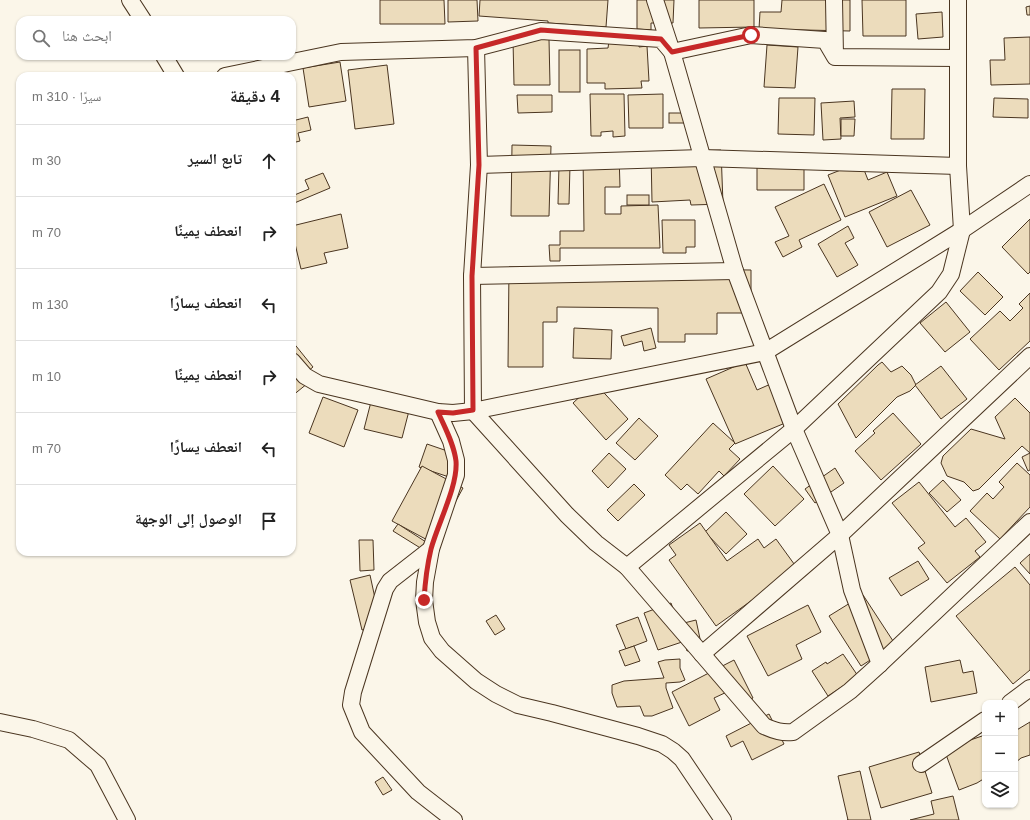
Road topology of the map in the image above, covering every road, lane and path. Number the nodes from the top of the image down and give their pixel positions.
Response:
1 (130, 0) edge
2 (655, 0) edge
3 (834, 0) edge
4 (958, 0) edge
5 (140, 16) edge
6 (476, 48) junction
7 (672, 52) junction
8 (835, 57) junction
9 (957, 58) junction
10 (166, 60) edge
11 (174, 72) edge
12 (244, 72) edge
13 (702, 158) junction
14 (479, 165) junction
15 (958, 166) junction
16 (1030, 184) edge
17 (962, 230) junction
18 (735, 272) junction
19 (472, 276) junction
20 (765, 352) junction
21 (1030, 356) edge
22 (296, 366) edge
23 (473, 410) junction
24 (438, 412) junction
25 (794, 429) junction
26 (1030, 522) edge
27 (840, 535) junction
28 (431, 549) junction
29 (627, 567) junction
30 (702, 654) junction
31 (880, 664) junction
32 (1030, 688) edge
33 (1014, 700) edge
34 (0, 722) edge
35 (982, 722) edge
36 (921, 764) dead end
37 (127, 820) edge
38 (454, 820) edge
39 (723, 820) edge

1 - 5 street
2 - 7 street
3 - 8 street
4 - 9 street
6 - 7 street
6 - 12 street
6 - 14 street
7 - 8 street
7 - 13 street
8 - 9 street
9 - 15 street
10 - 11 street
13 - 14 street
13 - 15 street
13 - 18 street
14 - 19 street
15 - 17 street
16 - 17 street
17 - 20 street
17 - 25 street
18 - 19 street
18 - 20 street
19 - 23 street
20 - 23 street
20 - 25 street
21 - 27 street
22 - 24 street
23 - 24 street
23 - 29 street
24 - 28 street
25 - 27 street
25 - 29 street
26 - 31 street
27 - 30 street
27 - 31 street
28 - 38 street
28 - 39 street
29 - 30 street
30 - 31 street
32 - 33 street
34 - 37 street
35 - 36 street

